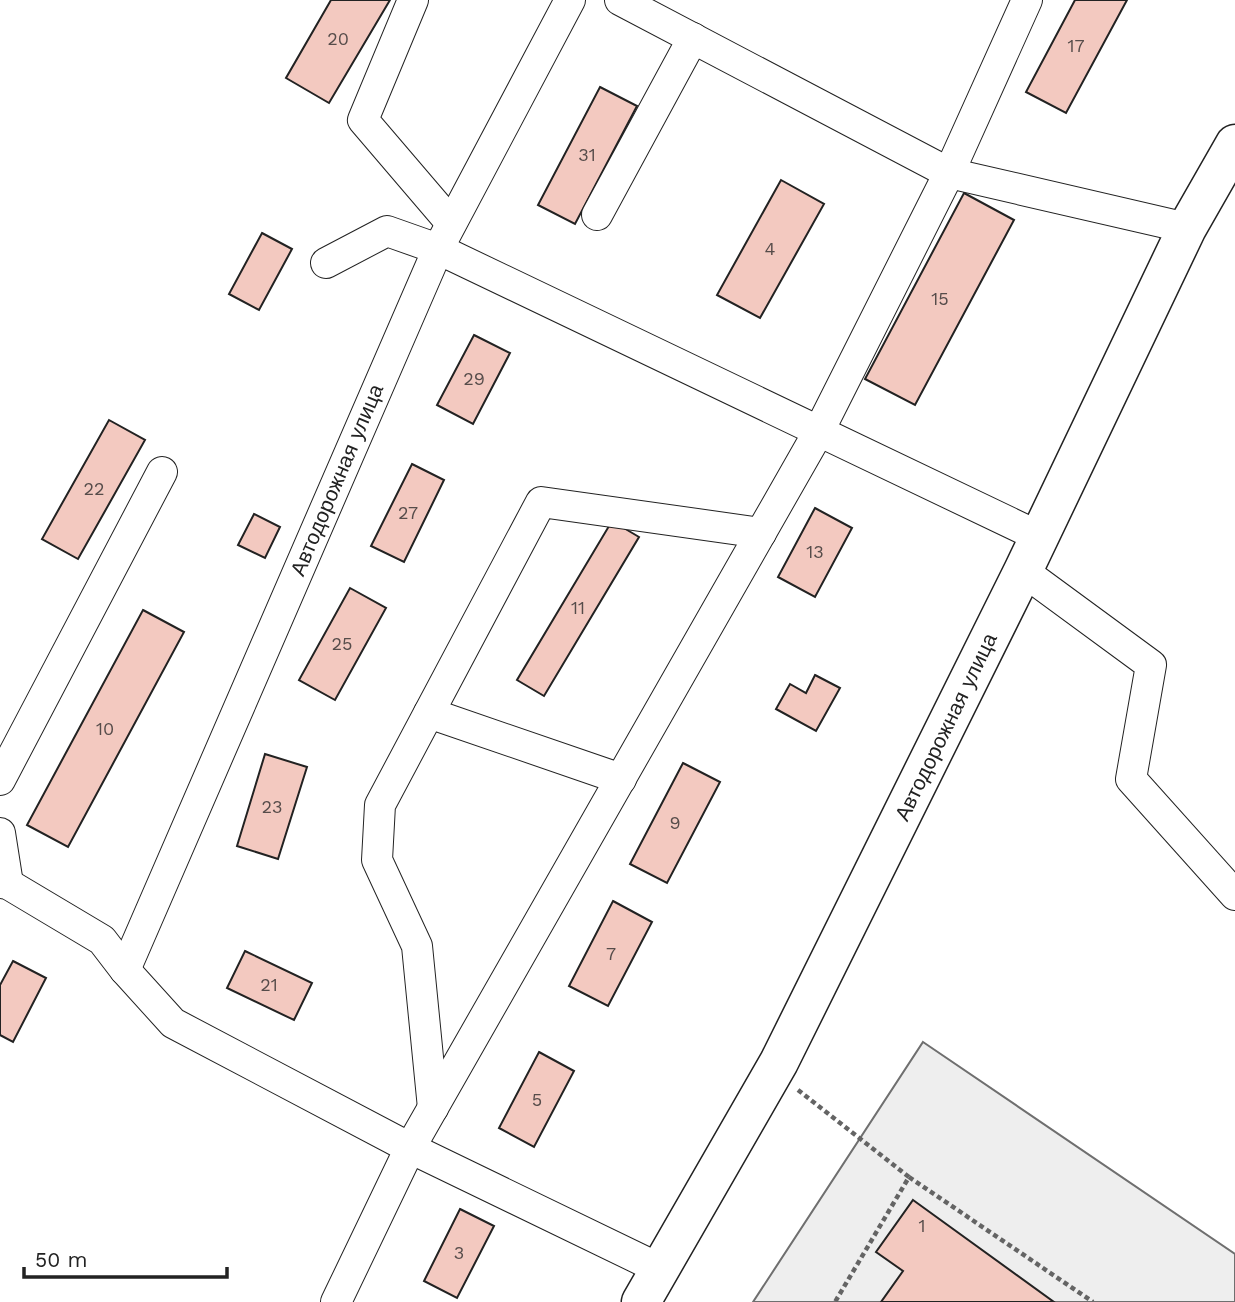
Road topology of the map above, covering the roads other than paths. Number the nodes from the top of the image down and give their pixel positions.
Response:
1 (414, 0) edge
2 (570, 0) edge
3 (620, 0) edge
4 (1027, 0) edge
5 (693, 38) junction
6 (1235, 144) edge
7 (949, 173) junction
8 (597, 215) dead end
9 (1187, 228) junction
10 (444, 236) junction
11 (326, 262) dead end
12 (819, 431) junction
13 (162, 472) dead end
14 (761, 533) junction
15 (1040, 537) junction
16 (1023, 571) junction
17 (429, 713) junction
18 (621, 779) junction
19 (0, 780) edge
20 (0, 833) edge
21 (4, 884) edge
22 (1235, 895) edge
23 (125, 970) junction
24 (433, 1108) junction
25 (410, 1148) junction
26 (660, 1269) junction
27 (343, 1300) edge
28 (641, 1302) edge

1 - 10 street
2 - 10 street, Автодорожная улица
3 - 5 street
4 - 7 street
5 - 7 street
5 - 8 street
6 - 9 main road, Автодорожная улица
7 - 9 street
7 - 12 street
9 - 15 main road, Автодорожная улица
10 - 11 street
10 - 12 street
10 - 23 street, Автодорожная улица
12 - 14 street
12 - 15 street
13 - 19 street
14 - 17 street
14 - 18 street
15 - 16 main road, Автодорожная улица
16 - 22 street
16 - 26 main road, Автодорожная улица
17 - 18 street
17 - 24 street
18 - 24 street
20 - 21 street
21 - 23 street
23 - 25 street
24 - 25 street
25 - 26 street
25 - 27 street
26 - 28 main road, Автодорожная улица

